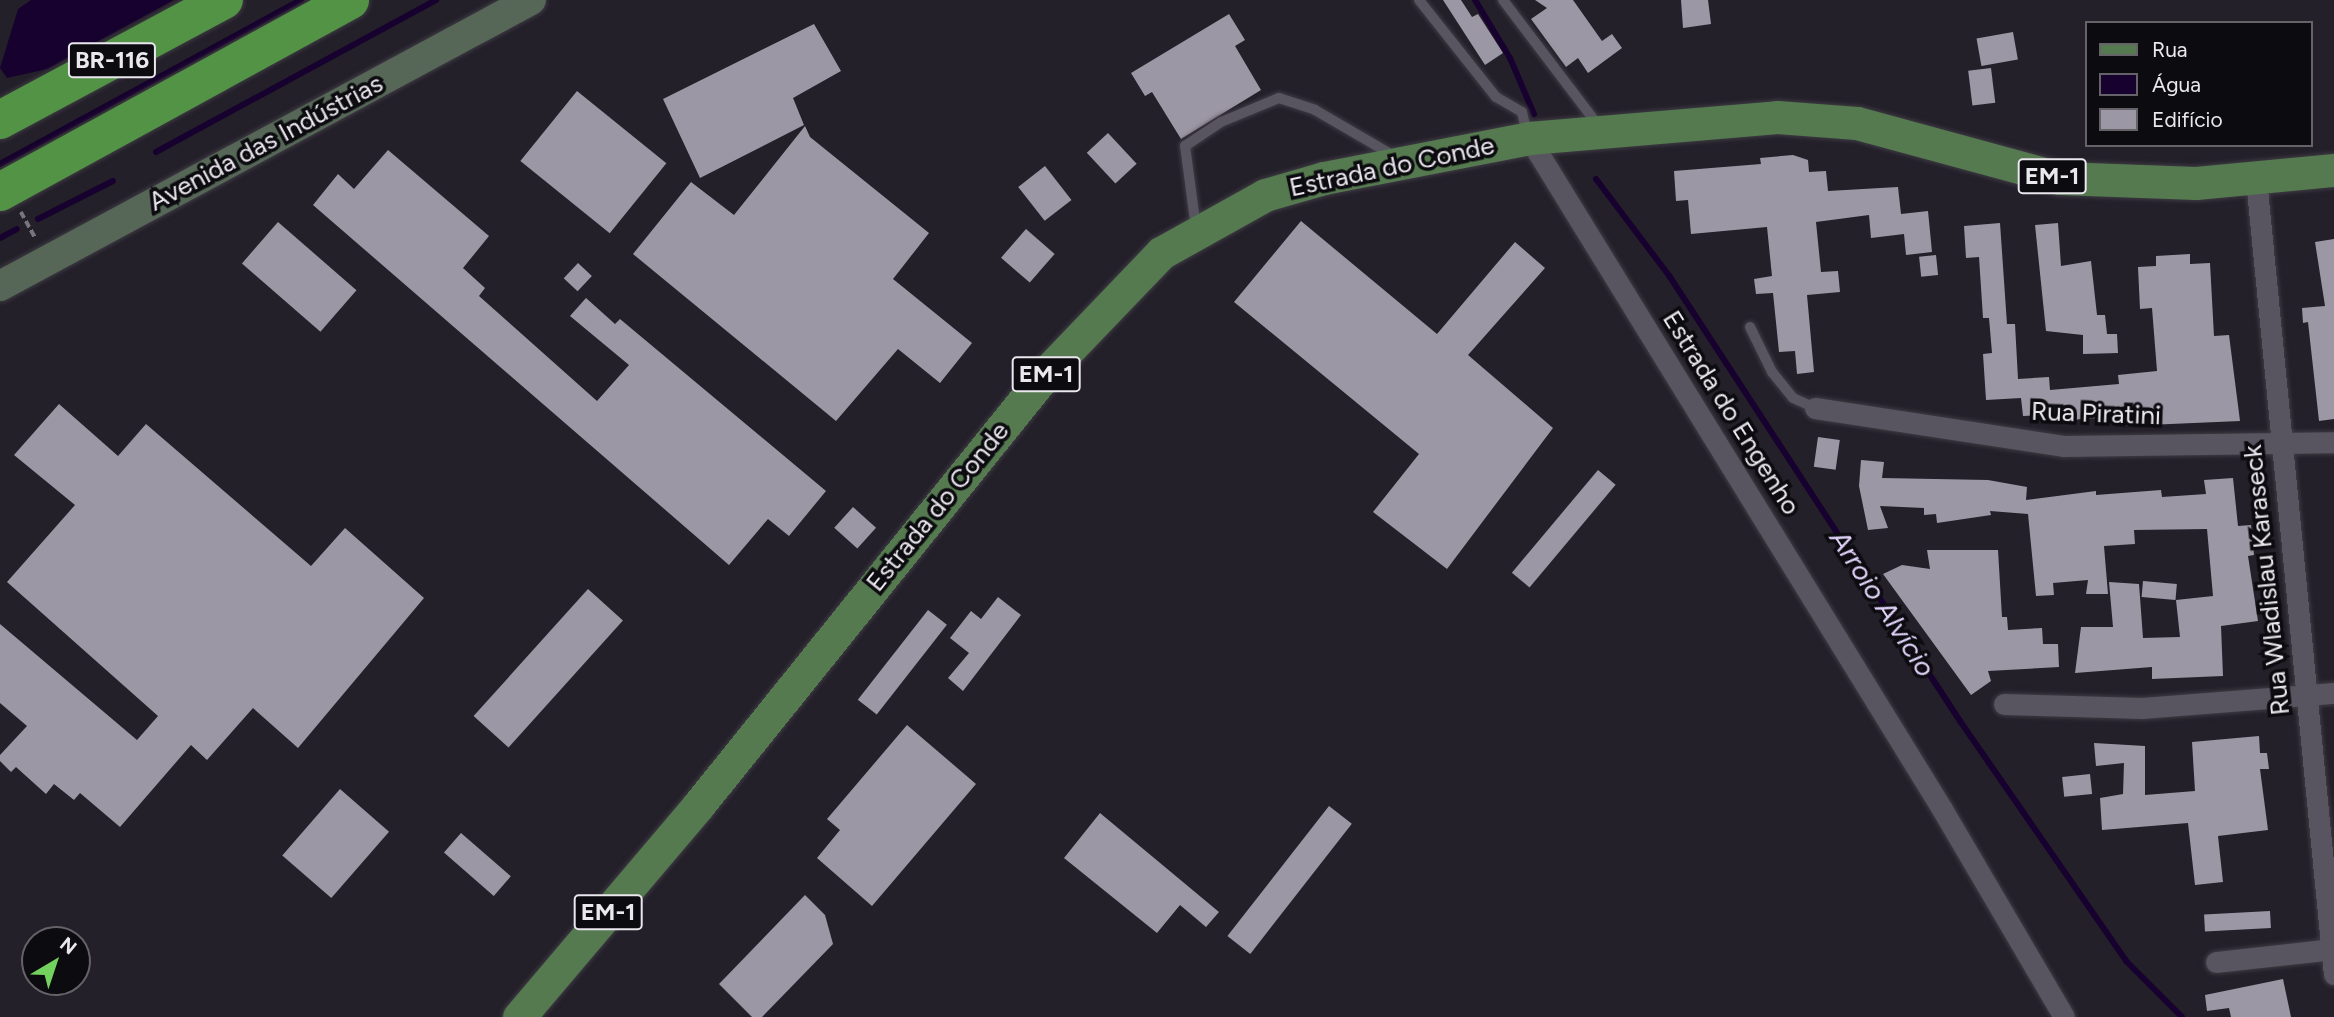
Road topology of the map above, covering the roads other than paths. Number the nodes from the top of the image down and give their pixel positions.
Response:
1 (224, 0) edge
2 (350, 0) edge
3 (531, 0) edge
4 (1419, 0) edge
5 (1503, 0) edge
6 (0, 120) edge
7 (1595, 134) junction
8 (1529, 138) junction
9 (1410, 165) junction
10 (2334, 170) edge
11 (2256, 178) junction
12 (9, 199) edge
13 (1196, 231) junction
14 (0, 286) edge
15 (1749, 327) dead end
16 (1815, 408) joint
17 (2334, 442) edge
18 (2280, 444) junction
19 (2334, 693) edge
20 (2309, 694) junction
21 (2004, 704) dead end
22 (2333, 949) edge
23 (2216, 962) dead end
24 (2334, 975) edge
25 (519, 1017) edge
26 (2064, 1017) edge

1 - 6 highway, BR-116
2 - 12 highway, BR-116
3 - 14 main road, Avenida das Indústrias
4 - 8 lane, Estrada do Engenho
5 - 7 lane
7 - 8 main road, Estrada do Conde / EM-1
7 - 11 main road, EM-1
8 - 9 main road, Estrada do Conde / EM-1
8 - 26 street, Estrada do Engenho
9 - 13 main road, Estrada do Conde / EM-1
9 - 13 lane
10 - 11 main road, EM-1
11 - 18 street, Rua Wladislau Karaseck
13 - 25 main road, Estrada do Conde / EM-1
15 - 16 lane
16 - 18 street, Rua Piratini
17 - 18 street, Rua Piratini
18 - 20 street, Rua Wladislau Karaseck
19 - 20 street
20 - 21 street
20 - 22 street, Rua Wladislau Karaseck
22 - 23 street
22 - 24 street, Rua Wladislau Karaseck

